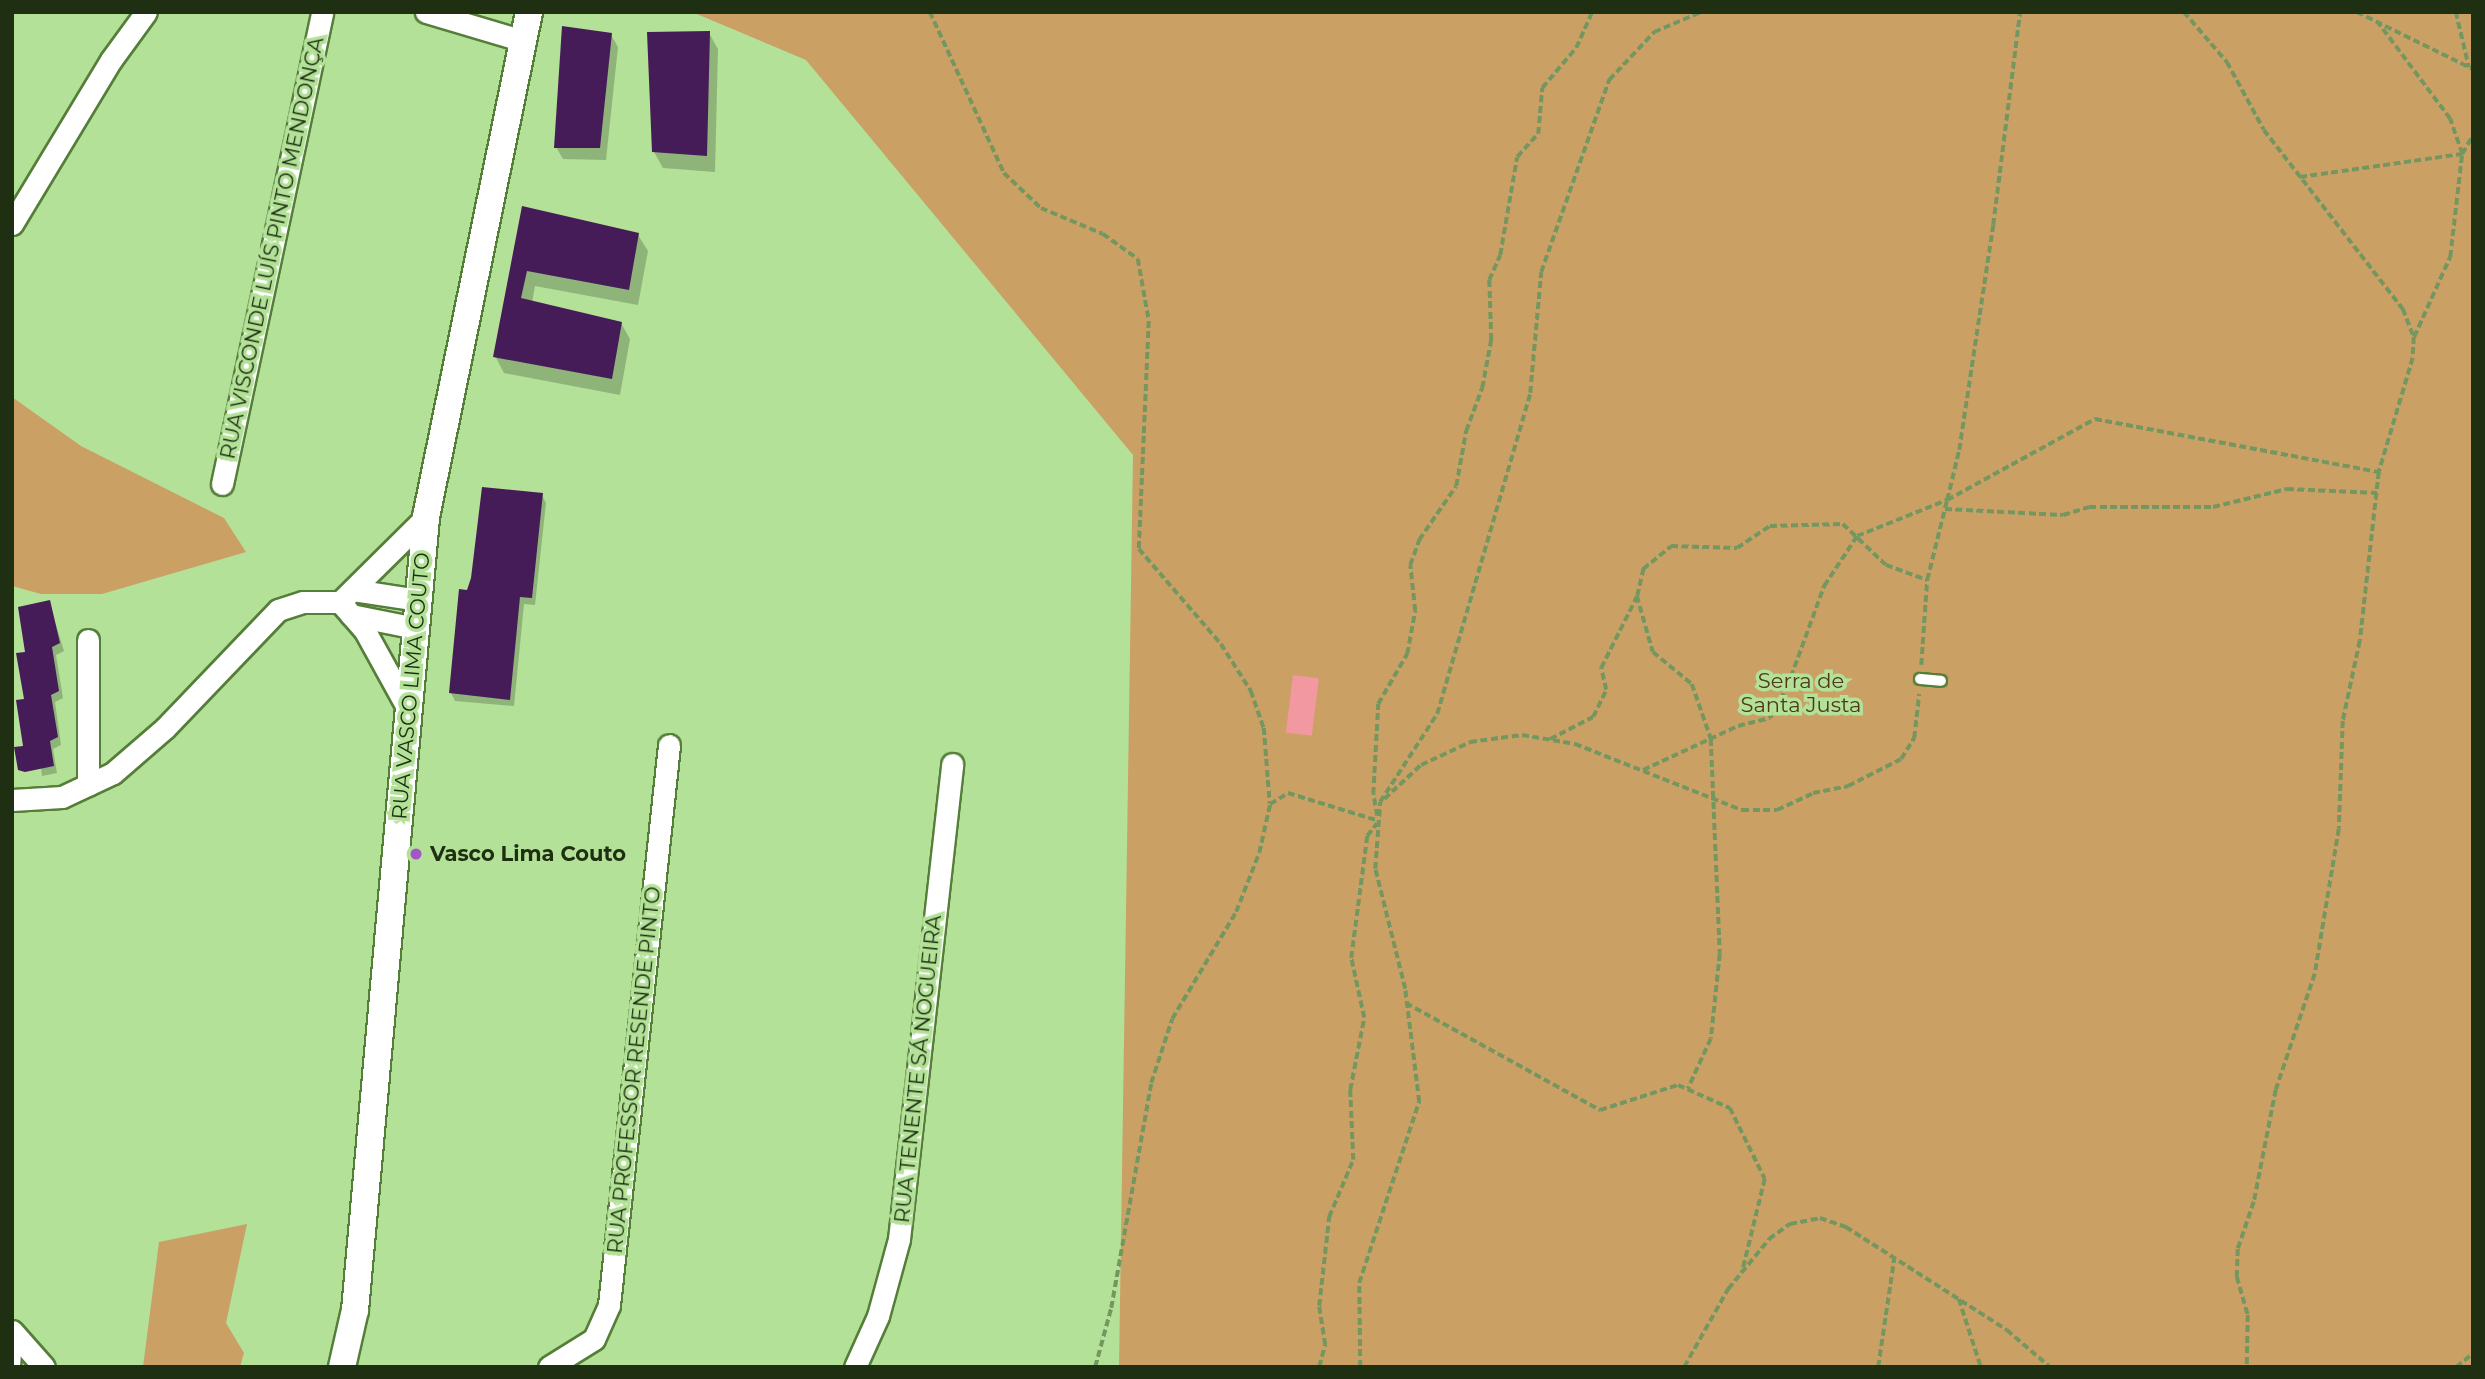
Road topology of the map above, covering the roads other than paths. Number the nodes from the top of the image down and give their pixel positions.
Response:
1 (146, 12) edge
2 (322, 12) edge
3 (426, 12) edge
4 (529, 12) edge
5 (524, 41) junction
6 (12, 223) edge
7 (222, 484) dead end
8 (426, 517) junction
9 (419, 600) junction
10 (348, 602) junction
11 (416, 628) junction
12 (88, 640) dead end
13 (1920, 678) road end
14 (1941, 681) dead end
15 (408, 709) junction
16 (669, 746) dead end
17 (952, 764) dead end
18 (89, 785) junction
19 (12, 800) edge
20 (15, 1336) edge
21 (15, 1367) edge
22 (44, 1367) edge
23 (341, 1367) edge
24 (549, 1367) edge
25 (855, 1367) edge

1 - 6 street
2 - 7 street, RUA VISCONDE LUÍS PINTO MENDONÇA
3 - 5 street
4 - 5 street, RUA VASCO LIMA COUTO
5 - 8 street, RUA VASCO LIMA COUTO
8 - 9 street, RUA VASCO LIMA COUTO
8 - 10 street
9 - 10 street
9 - 11 street, RUA VASCO LIMA COUTO
10 - 11 street
10 - 15 street
10 - 18 street
11 - 15 street, RUA VASCO LIMA COUTO
12 - 18 street
13 - 14 lane
15 - 23 street, RUA VASCO LIMA COUTO
16 - 24 street, RUA PROFESSOR RESENDE PINTO
17 - 25 street, RUA TENENTE SÁ NOGUEIRA
18 - 19 street
20 - 21 lane
20 - 22 street

